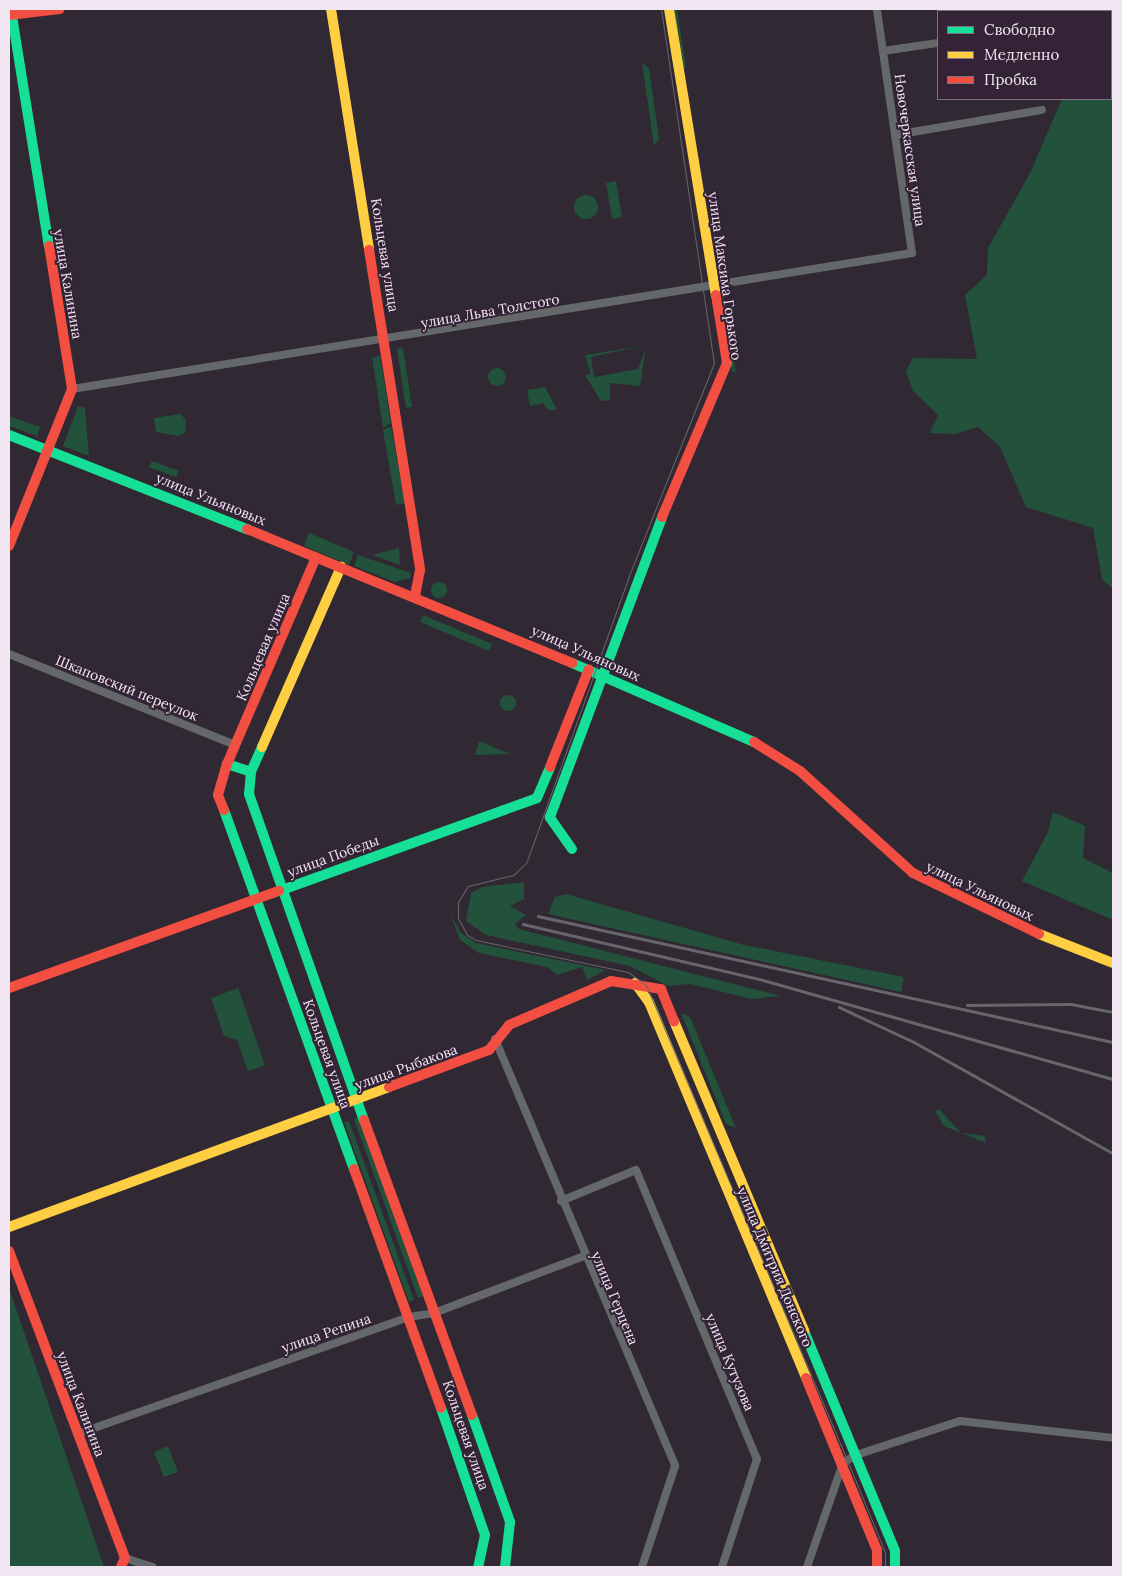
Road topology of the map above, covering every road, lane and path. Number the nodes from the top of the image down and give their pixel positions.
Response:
1 (60, 9) edge
2 (330, 9) edge
3 (669, 9) edge
4 (876, 9) edge
5 (10, 16) edge
6 (937, 43) edge
7 (883, 51) junction
8 (1042, 110) dead end
9 (895, 135) junction
10 (912, 253) joint
11 (716, 286) junction
12 (385, 342) junction
13 (72, 389) junction
14 (9, 435) edge
15 (49, 449) junction
16 (9, 546) edge
17 (316, 557) junction
18 (341, 567) junction
19 (415, 595) junction
20 (9, 654) edge
21 (589, 669) junction
22 (603, 676) junction
23 (235, 745) junction
24 (227, 764) junction
25 (251, 772) junction
26 (572, 849) dead end
27 (280, 890) junction
28 (255, 900) junction
29 (1113, 963) edge
30 (635, 983) junction
31 (9, 988) edge
32 (661, 989) joint
33 (495, 1039) junction
34 (358, 1099) junction
35 (333, 1110) junction
36 (561, 1201) junction
37 (9, 1227) edge
38 (9, 1251) edge
39 (584, 1256) junction
40 (434, 1313) junction
41 (409, 1317) junction
42 (77, 1434) junction
43 (1113, 1438) edge
44 (856, 1455) junction
45 (842, 1463) junction
46 (123, 1562) edge
47 (153, 1567) edge
48 (478, 1567) edge
49 (505, 1567) edge
50 (642, 1567) edge
51 (722, 1567) edge
52 (807, 1567) edge
53 (877, 1567) edge
54 (895, 1567) edge

1 - 5 street
2 - 12 street, Кольцевая улица
3 - 11 street, улица Максима Горького
4 - 7 street, Новочеркасская улица
5 - 13 street, улица Калинина
6 - 7 street
7 - 9 street, Новочеркасская улица
8 - 9 street
9 - 10 street, Новочеркасская улица
10 - 11 street, улица Льва Толстого
11 - 12 street, улица Льва Толстого
11 - 22 street, улица Максима Горького
12 - 13 street, улица Льва Толстого
12 - 19 street, Кольцевая улица
13 - 15 street
14 - 15 street, улица Ульяновых
15 - 16 street
15 - 17 street, улица Ульяновых
17 - 18 street, улица Ульяновых
17 - 23 street, Кольцевая улица
18 - 19 street, улица Ульяновых
18 - 25 street, Кольцевая улица
19 - 21 street, улица Ульяновых
20 - 23 street, Шкаповский переулок
21 - 22 street, улица Ульяновых
21 - 27 street, улица Победы
22 - 26 street, улица Максима Горького
22 - 29 street, улица Ульяновых
23 - 24 street, Кольцевая улица
24 - 25 street
24 - 28 street, Кольцевая улица
25 - 27 street, Кольцевая улица
27 - 28 street, улица Победы
27 - 34 street, Кольцевая улица
28 - 31 street, улица Победы
28 - 35 street, Кольцевая улица
30 - 32 street, улица Рыбакова
30 - 33 street, улица Рыбакова
30 - 45 street, улица Дмитрия Донского
32 - 44 street, улица Дмитрия Донского
33 - 34 street, улица Рыбакова
33 - 36 street, улица Герцена
34 - 35 street, улица Рыбакова
34 - 40 street, Кольцевая улица
35 - 37 street, улица Рыбакова
35 - 41 street, Кольцевая улица
36 - 39 street, улица Герцена
36 - 51 street, улица Кутузова
38 - 42 street, улица Калинина
39 - 40 street, улица Репина
39 - 50 street, улица Герцена
40 - 41 street, улица Репина
40 - 49 street, Кольцевая улица
41 - 42 street, улица Репина
41 - 48 street, Кольцевая улица
42 - 46 street, улица Калинина
43 - 44 street
44 - 45 street
44 - 54 street, улица Дмитрия Донского
45 - 52 street
45 - 53 street, улица Дмитрия Донского
46 - 47 street

